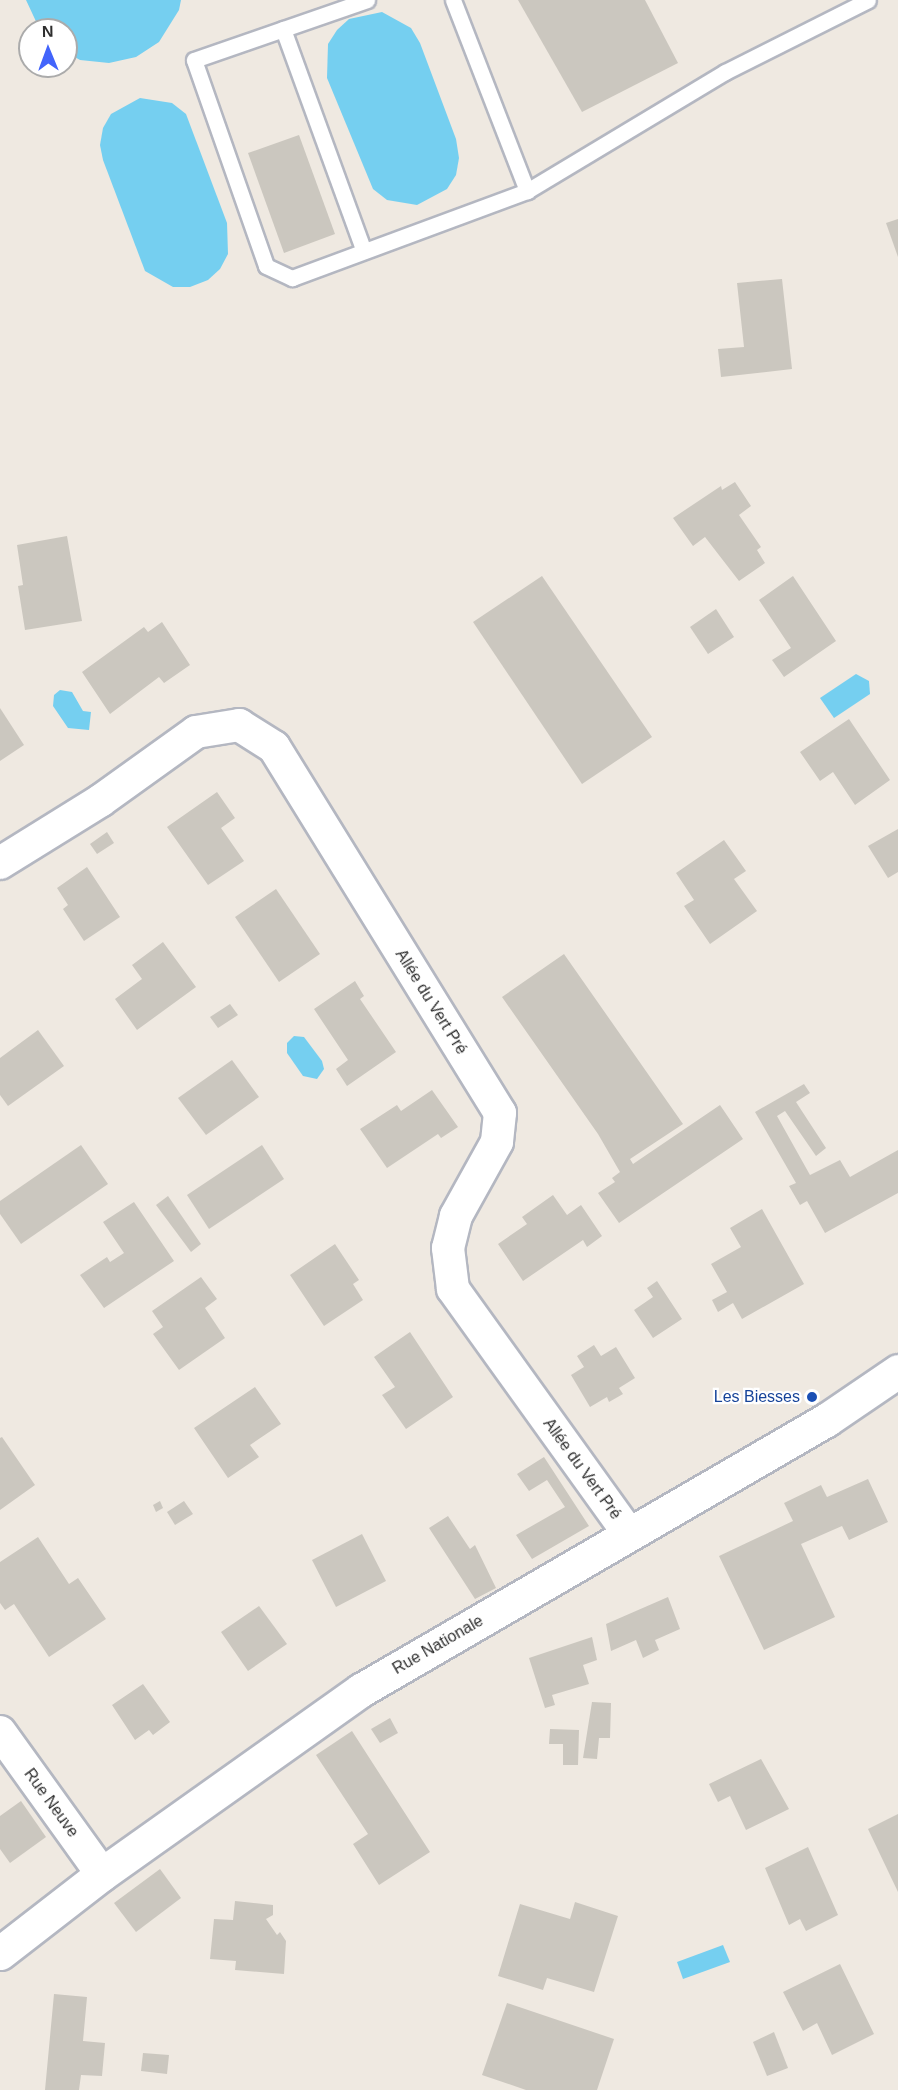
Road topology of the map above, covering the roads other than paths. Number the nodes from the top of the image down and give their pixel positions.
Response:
1 (368, 0) edge
2 (453, 0) edge
3 (868, 0) edge
4 (283, 29) junction
5 (527, 191) junction
6 (364, 251) junction
7 (0, 863) edge
8 (898, 1371) edge
9 (629, 1534) junction
10 (0, 1732) edge
11 (102, 1874) junction
12 (0, 1953) edge

1 - 4 lane
2 - 5 lane
3 - 5 lane
4 - 6 lane
4 - 6 lane
5 - 6 lane
7 - 9 street, Allée du Vert Pré
8 - 9 main road, Rue Nationale
9 - 11 main road, Rue Nationale
10 - 11 street, Rue Neuve
11 - 12 main road, Rue Nationale

